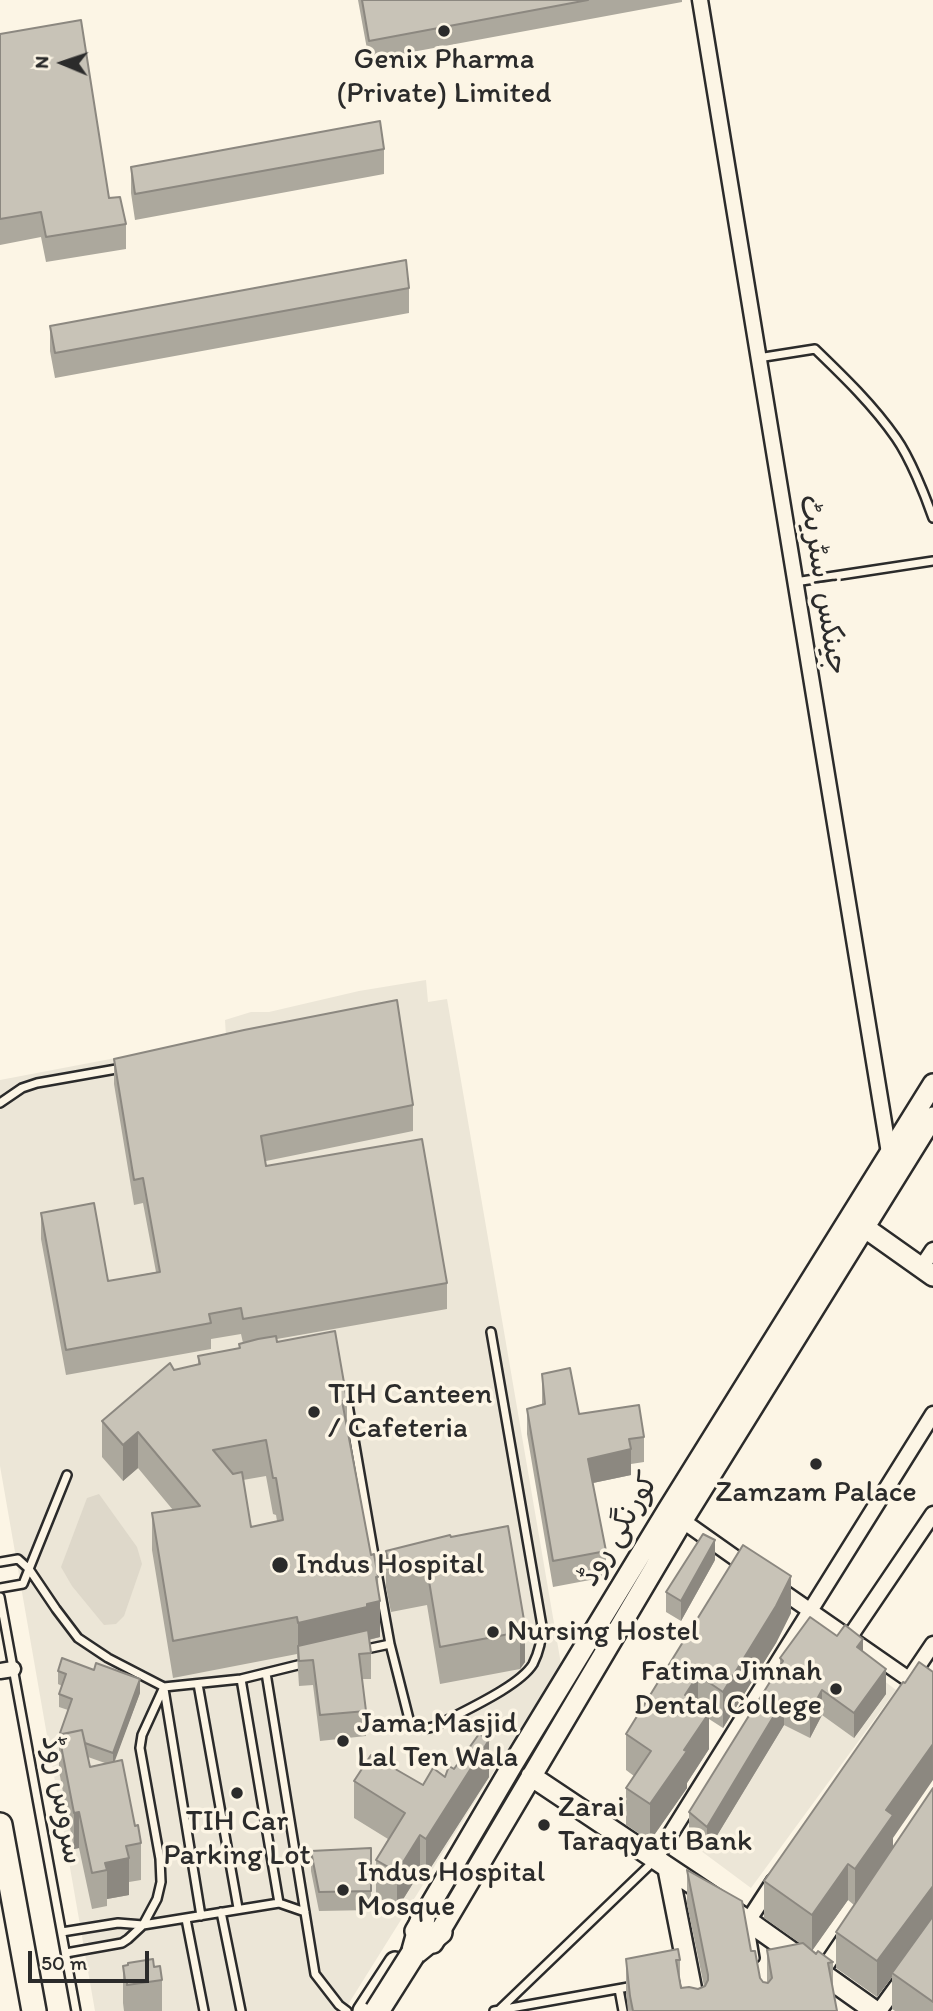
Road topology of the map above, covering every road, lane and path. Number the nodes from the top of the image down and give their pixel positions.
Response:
1 (699, 0) edge
2 (758, 358) junction
3 (933, 518) edge
4 (933, 561) edge
5 (795, 582) junction
6 (133, 1066) edge
7 (933, 1084) edge
8 (0, 1103) edge
9 (933, 1118) edge
10 (889, 1155) junction
11 (895, 1178) junction
12 (856, 1222) junction
13 (933, 1250) edge
14 (927, 1272) edge
15 (491, 1332) dead end
16 (344, 1381) edge
17 (933, 1414) edge
18 (67, 1475) dead end
19 (933, 1514) edge
20 (675, 1516) junction
21 (0, 1562) edge
22 (29, 1569) junction
23 (0, 1588) edge
24 (0, 1597) edge
25 (810, 1611) junction
26 (849, 1638) junction
27 (390, 1644) junction
28 (933, 1644) edge
29 (352, 1652) edge
30 (315, 1661) edge
31 (6, 1670) edge
32 (266, 1673) junction
33 (241, 1679) junction
34 (198, 1684) junction
35 (905, 1685) junction
36 (164, 1687) junction
37 (933, 1696) edge
38 (531, 1776) junction
39 (0, 1825) edge
40 (662, 1864) junction
41 (779, 1875) edge
42 (279, 1903) junction
43 (238, 1909) junction
44 (221, 1912) junction
45 (305, 1912) junction
46 (201, 1916) junction
47 (186, 1919) junction
48 (748, 1921) junction
49 (143, 1925) junction
50 (432, 1925) junction
51 (851, 1929) edge
52 (62, 1932) junction
53 (66, 1953) junction
54 (910, 1969) edge
55 (758, 1972) edge
56 (821, 1973) junction
57 (381, 1984) junction
58 (642, 1984) edge
59 (619, 1989) junction
60 (388, 2010) edge
61 (496, 2010) edge
62 (34, 2011) edge
63 (76, 2011) edge
64 (204, 2011) edge
65 (241, 2011) edge
66 (347, 2011) edge
67 (363, 2011) edge
68 (623, 2011) edge
69 (696, 2011) edge
70 (877, 2011) edge

1 - 2 street, جینکس اسٹریٹ
2 - 3 lane
2 - 5 street, جینکس اسٹریٹ
4 - 5 lane
5 - 10 street, جینکس اسٹریٹ
6 - 8 lane
7 - 10 main road, کورنگی روڈ
9 - 11 main road, کورنگی روڈ
10 - 11 street, جینکس اسٹریٹ
10 - 12 main road, کورنگی روڈ
11 - 12 main road, کورنگی روڈ
12 - 14 main road
12 - 20 main road, کورنگی روڈ
13 - 14 street
15 - 27 lane
16 - 27 lane
17 - 25 street
18 - 22 lane
19 - 26 street
20 - 25 street
20 - 38 main road, کورنگی روڈ
20 - 50 main road, کورنگی روڈ
21 - 22 lane
22 - 23 lane
22 - 36 lane
24 - 31 lane, سروس روڈ
25 - 26 street
25 - 40 street
26 - 35 street
27 - 29 lane
28 - 35 street
30 - 32 lane
31 - 52 lane, سروس روڈ
32 - 33 lane
32 - 45 lane
33 - 34 lane
33 - 42 lane
34 - 36 lane
34 - 43 lane
35 - 37 street
36 - 46 lane
36 - 49 lane
38 - 40 main road
38 - 50 main road, کورنگی روڈ
39 - 62 main road
40 - 48 main road
40 - 61 lane
40 - 69 main road
41 - 48 street
42 - 43 lane
42 - 45 lane
43 - 44 lane
44 - 46 lane
44 - 65 lane
45 - 66 lane
46 - 47 lane
47 - 49 lane
47 - 64 lane
48 - 55 lane
48 - 56 main road
49 - 52 lane
49 - 53 lane
50 - 57 main road, کورنگی روڈ
50 - 60 main road, کورنگی روڈ
50 - 60 main road, bridge
51 - 56 street
52 - 53 lane, سروس روڈ
53 - 63 lane, سروس روڈ
54 - 70 street
56 - 70 main road
57 - 60 street
57 - 67 main road, کورنگی روڈ
58 - 59 lane
59 - 61 lane
59 - 68 lane

